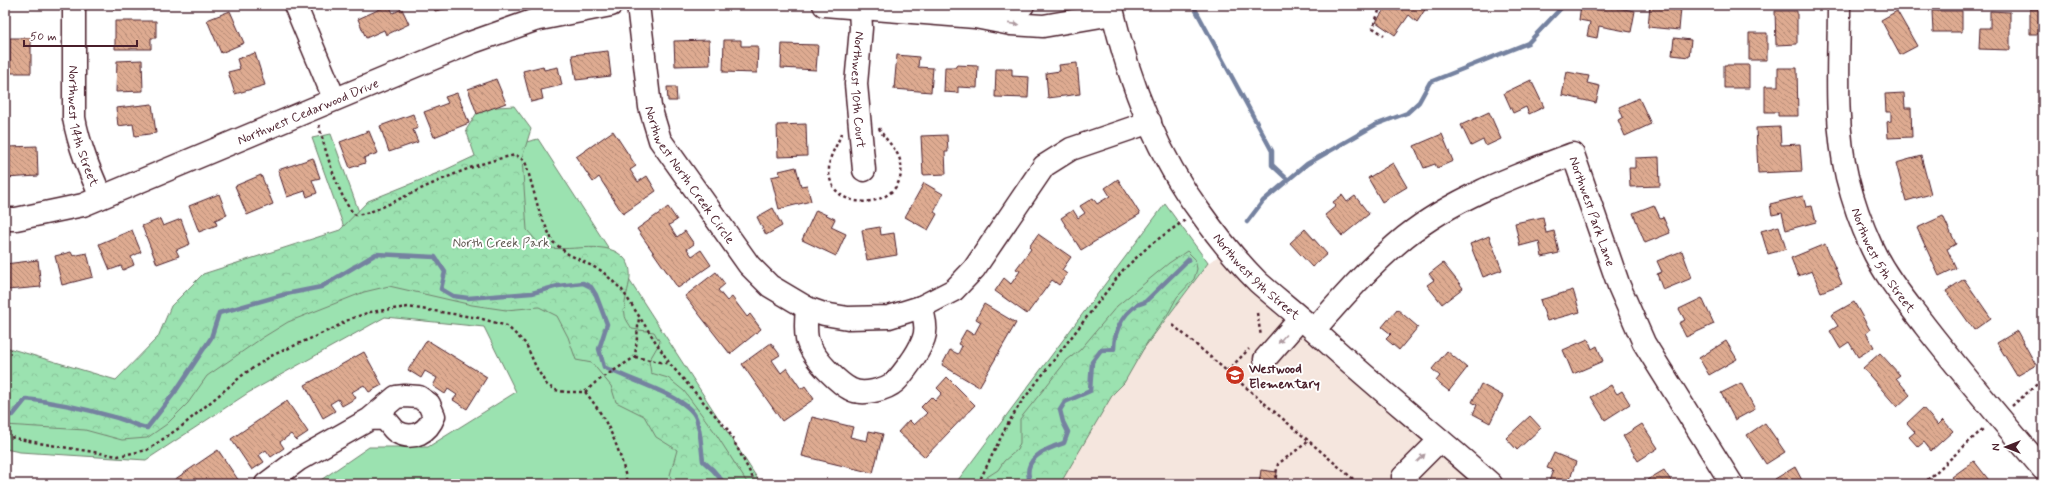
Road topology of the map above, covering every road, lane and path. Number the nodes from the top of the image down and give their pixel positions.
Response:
1 (74, 5) edge
2 (296, 5) edge
3 (611, 5) edge
4 (638, 5) edge
5 (824, 5) edge
6 (1023, 5) edge
7 (1381, 5) edge
8 (1839, 5) edge
9 (860, 9) junction
10 (1112, 9) edge
11 (975, 17) junction
12 (1384, 35) dead end
13 (325, 103) junction
14 (1150, 122) junction
15 (864, 170) dead end
16 (102, 197) junction
17 (1199, 211) junction
18 (5, 219) edge
19 (807, 308) junction
20 (922, 308) junction
21 (1257, 313) dead end
22 (639, 316) junction
23 (1307, 324) junction
24 (1173, 325) dead end
25 (1261, 336) dead end
26 (635, 357) junction
27 (1265, 359) dead end
28 (670, 364) junction
29 (2043, 379) edge
30 (585, 392) junction
31 (1999, 416) junction
32 (370, 419) dead end
33 (5, 436) edge
34 (1440, 440) junction
35 (1309, 441) junction
36 (2043, 469) edge
37 (1398, 481) edge
38 (266, 484) edge
39 (627, 484) edge
40 (756, 484) edge
41 (978, 484) edge
42 (1274, 484) edge
43 (1359, 484) edge
44 (1491, 484) edge
45 (1732, 484) edge
46 (1923, 484) edge

1 - 16 street, Northwest 14th Street
2 - 13 street
3 - 13 street, Northwest Cedarwood Drive
4 - 19 street, Northwest North Creek Circle
5 - 9 street
6 - 11 street
7 - 12 path
8 - 31 street, Northwest 5th Street
9 - 11 street
9 - 15 street, Northwest 10th Court
11 -> 10 street
10 - 14 street, Northwest 9th Street
13 - 16 street, Northwest Cedarwood Drive
13 - 22 path
14 - 17 street, Northwest 9th Street
14 - 20 street, Northwest North Creek Circle
16 - 18 street, Northwest Cedarwood Drive
17 - 23 street, Northwest 9th Street
17 - 41 path
19 - 20 street, Northwest North Creek Circle
19 - 20 street
21 - 25 path
22 - 26 path
22 - 28 path
23 -> 27 street
23 - 34 street, Northwest 9th Street
23 - 45 street, Northwest Park Lane
24 - 35 path
26 - 28 path
26 - 30 path
28 - 40 path
29 - 31 path
30 - 33 path
30 - 39 path
31 - 36 street, Northwest 5th Street
31 - 46 path
32 - 38 street
37 -> 34 street
34 - 44 street, Northwest 9th Street
35 - 42 path
35 - 43 path

